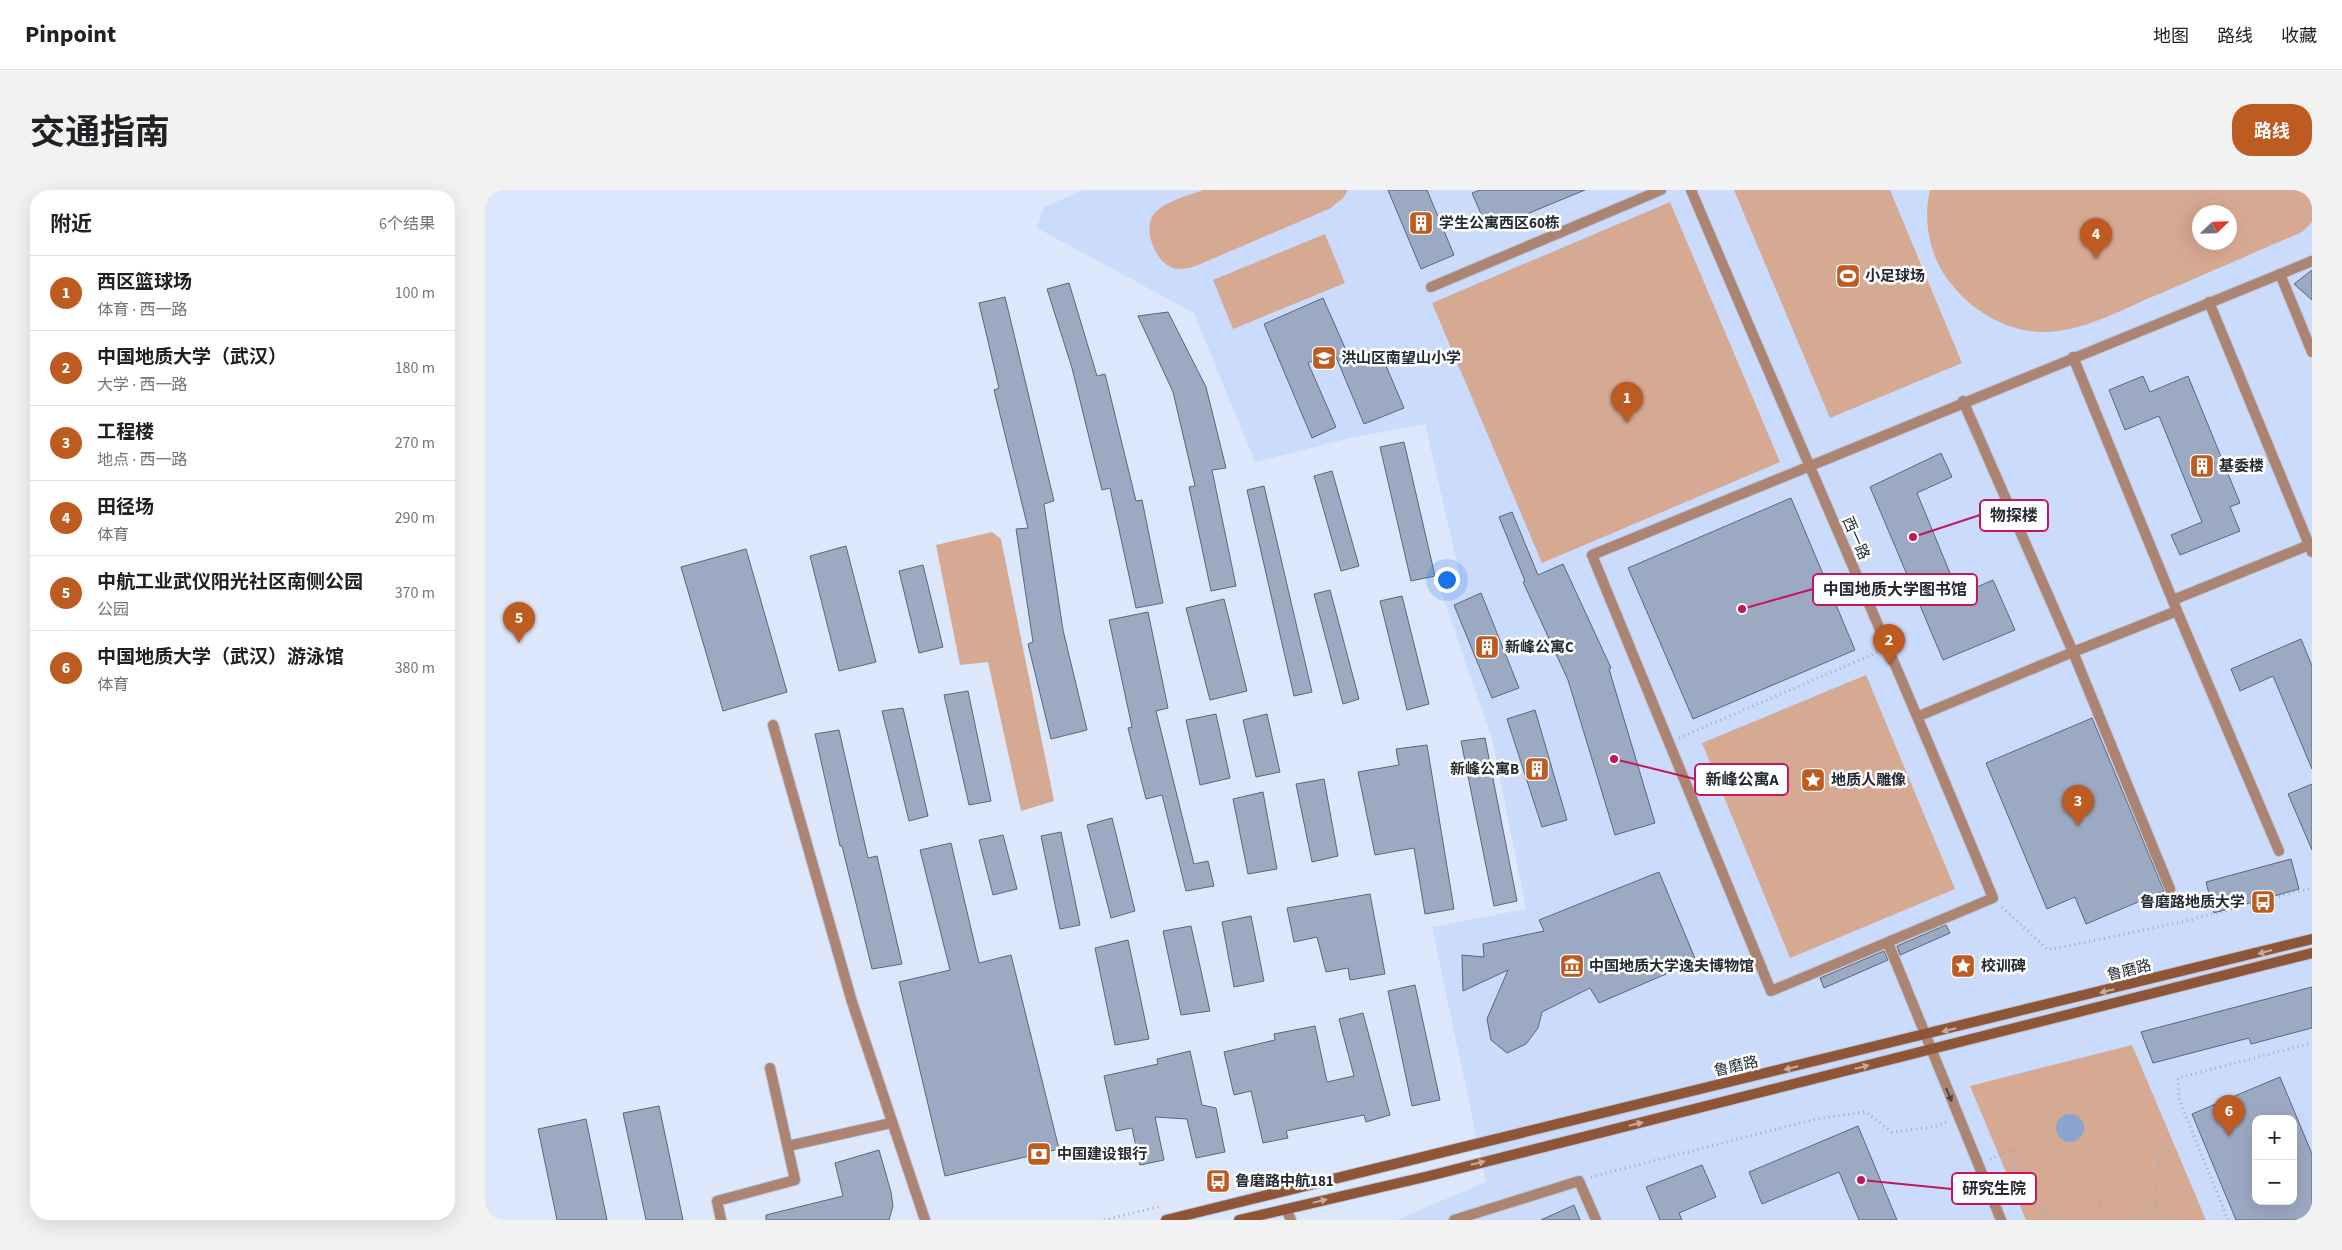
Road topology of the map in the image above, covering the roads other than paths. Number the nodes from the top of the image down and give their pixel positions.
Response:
1 (1661, 190) edge
2 (1691, 190) edge
3 (2312, 261) edge
4 (2279, 274) junction
5 (1431, 287) dead end
6 (2209, 302) junction
7 (2312, 352) edge
8 (2073, 357) junction
9 (1963, 401) junction
10 (1808, 466) junction
11 (2311, 549) edge
12 (2173, 600) junction
13 (2177, 611) junction
14 (2073, 652) junction
15 (1919, 716) junction
16 (773, 725) dead end
17 (2279, 851) dead end
18 (2170, 889) dead end
19 (2312, 939) edge
20 (1887, 943) junction
21 (2312, 953) edge
22 (1925, 1036) junction
23 (1931, 1050) junction
24 (770, 1068) dead end
25 (891, 1123) junction
26 (788, 1146) junction
27 (1286, 1209) junction
28 (721, 1220) edge
29 (925, 1220) edge
30 (1166, 1220) edge
31 (1239, 1220) edge
32 (1291, 1220) edge
33 (1454, 1220) edge
34 (1596, 1220) edge
35 (2001, 1220) edge

1 - 5 street
2 - 10 street, 西一路
3 - 4 street
4 - 6 street
4 - 7 street
6 - 8 street
6 - 11 street
8 - 9 street
8 - 12 street
9 - 10 street
9 - 14 street
10 - 15 street, 西一路
10 - 20 street
11 - 12 street
12 - 13 street
13 - 14 street
13 - 17 street
14 - 15 street
14 - 18 street
15 - 20 street, 西一路
16 - 25 street
19 -> 22 main road, 鲁磨路
20 - 22 street
21 - 23 main road, 鲁磨路
22 - 23 street
22 -> 30 main road, 鲁磨路
27 -> 23 main road, 鲁磨路
23 -> 35 street
24 - 26 street
25 - 26 street
25 - 29 street
26 - 28 street
27 - 31 main road, 鲁磨路
27 - 32 street
33 - 34 street

